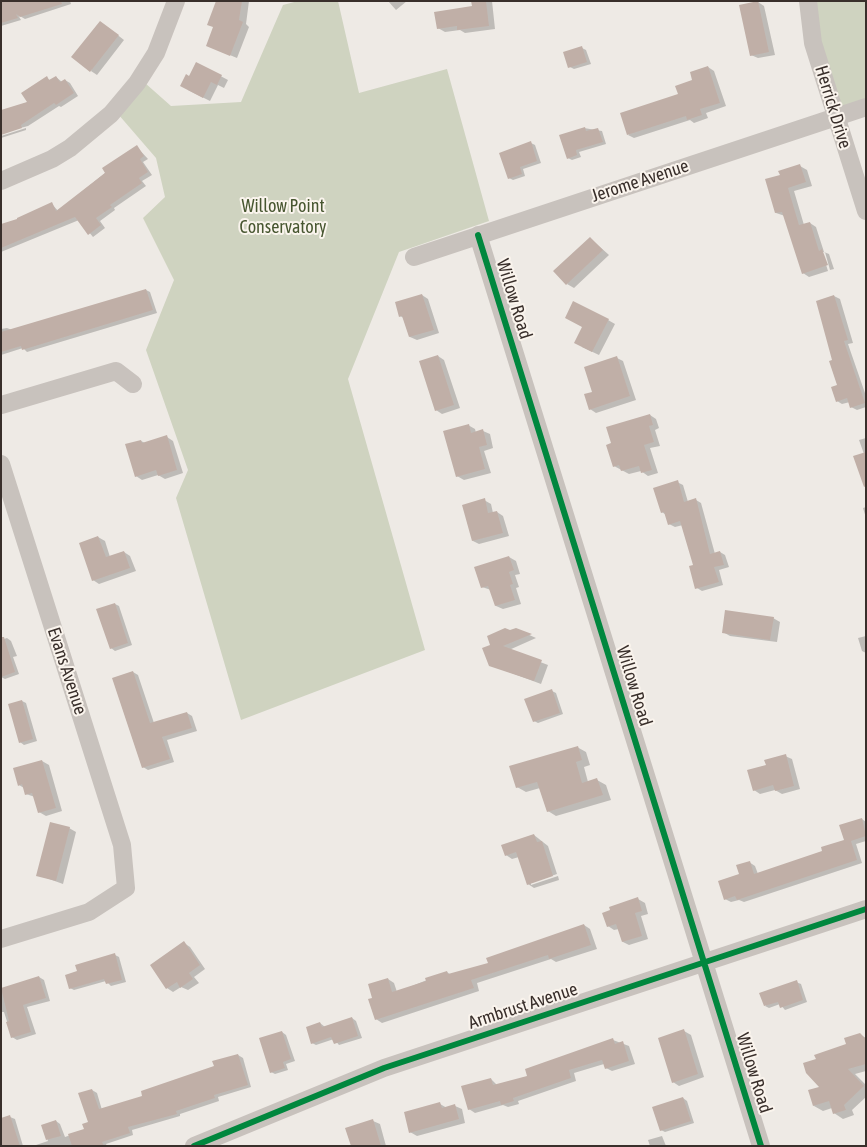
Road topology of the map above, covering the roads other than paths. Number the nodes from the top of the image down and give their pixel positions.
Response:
1 (176, 1) edge
2 (808, 1) edge
3 (866, 106) edge
4 (836, 116) junction
5 (1, 181) edge
6 (866, 211) edge
7 (478, 235) junction
8 (414, 257) dead end
9 (133, 384) dead end
10 (1, 405) edge
11 (1, 464) edge
12 (866, 909) edge
13 (1, 939) edge
14 (704, 962) junction
15 (194, 1146) edge
16 (761, 1146) edge

1 - 5 street
2 - 4 street, Herrick Drive
3 - 4 street, Jerome Avenue
4 - 6 street, Herrick Drive
4 - 7 street, Jerome Avenue
7 - 8 street, Jerome Avenue
7 - 14 street, Willow Road
9 - 10 street
11 - 13 street, Evans Avenue
12 - 14 street, Armbrust Avenue
14 - 15 street, Armbrust Avenue
14 - 16 street, Willow Road

